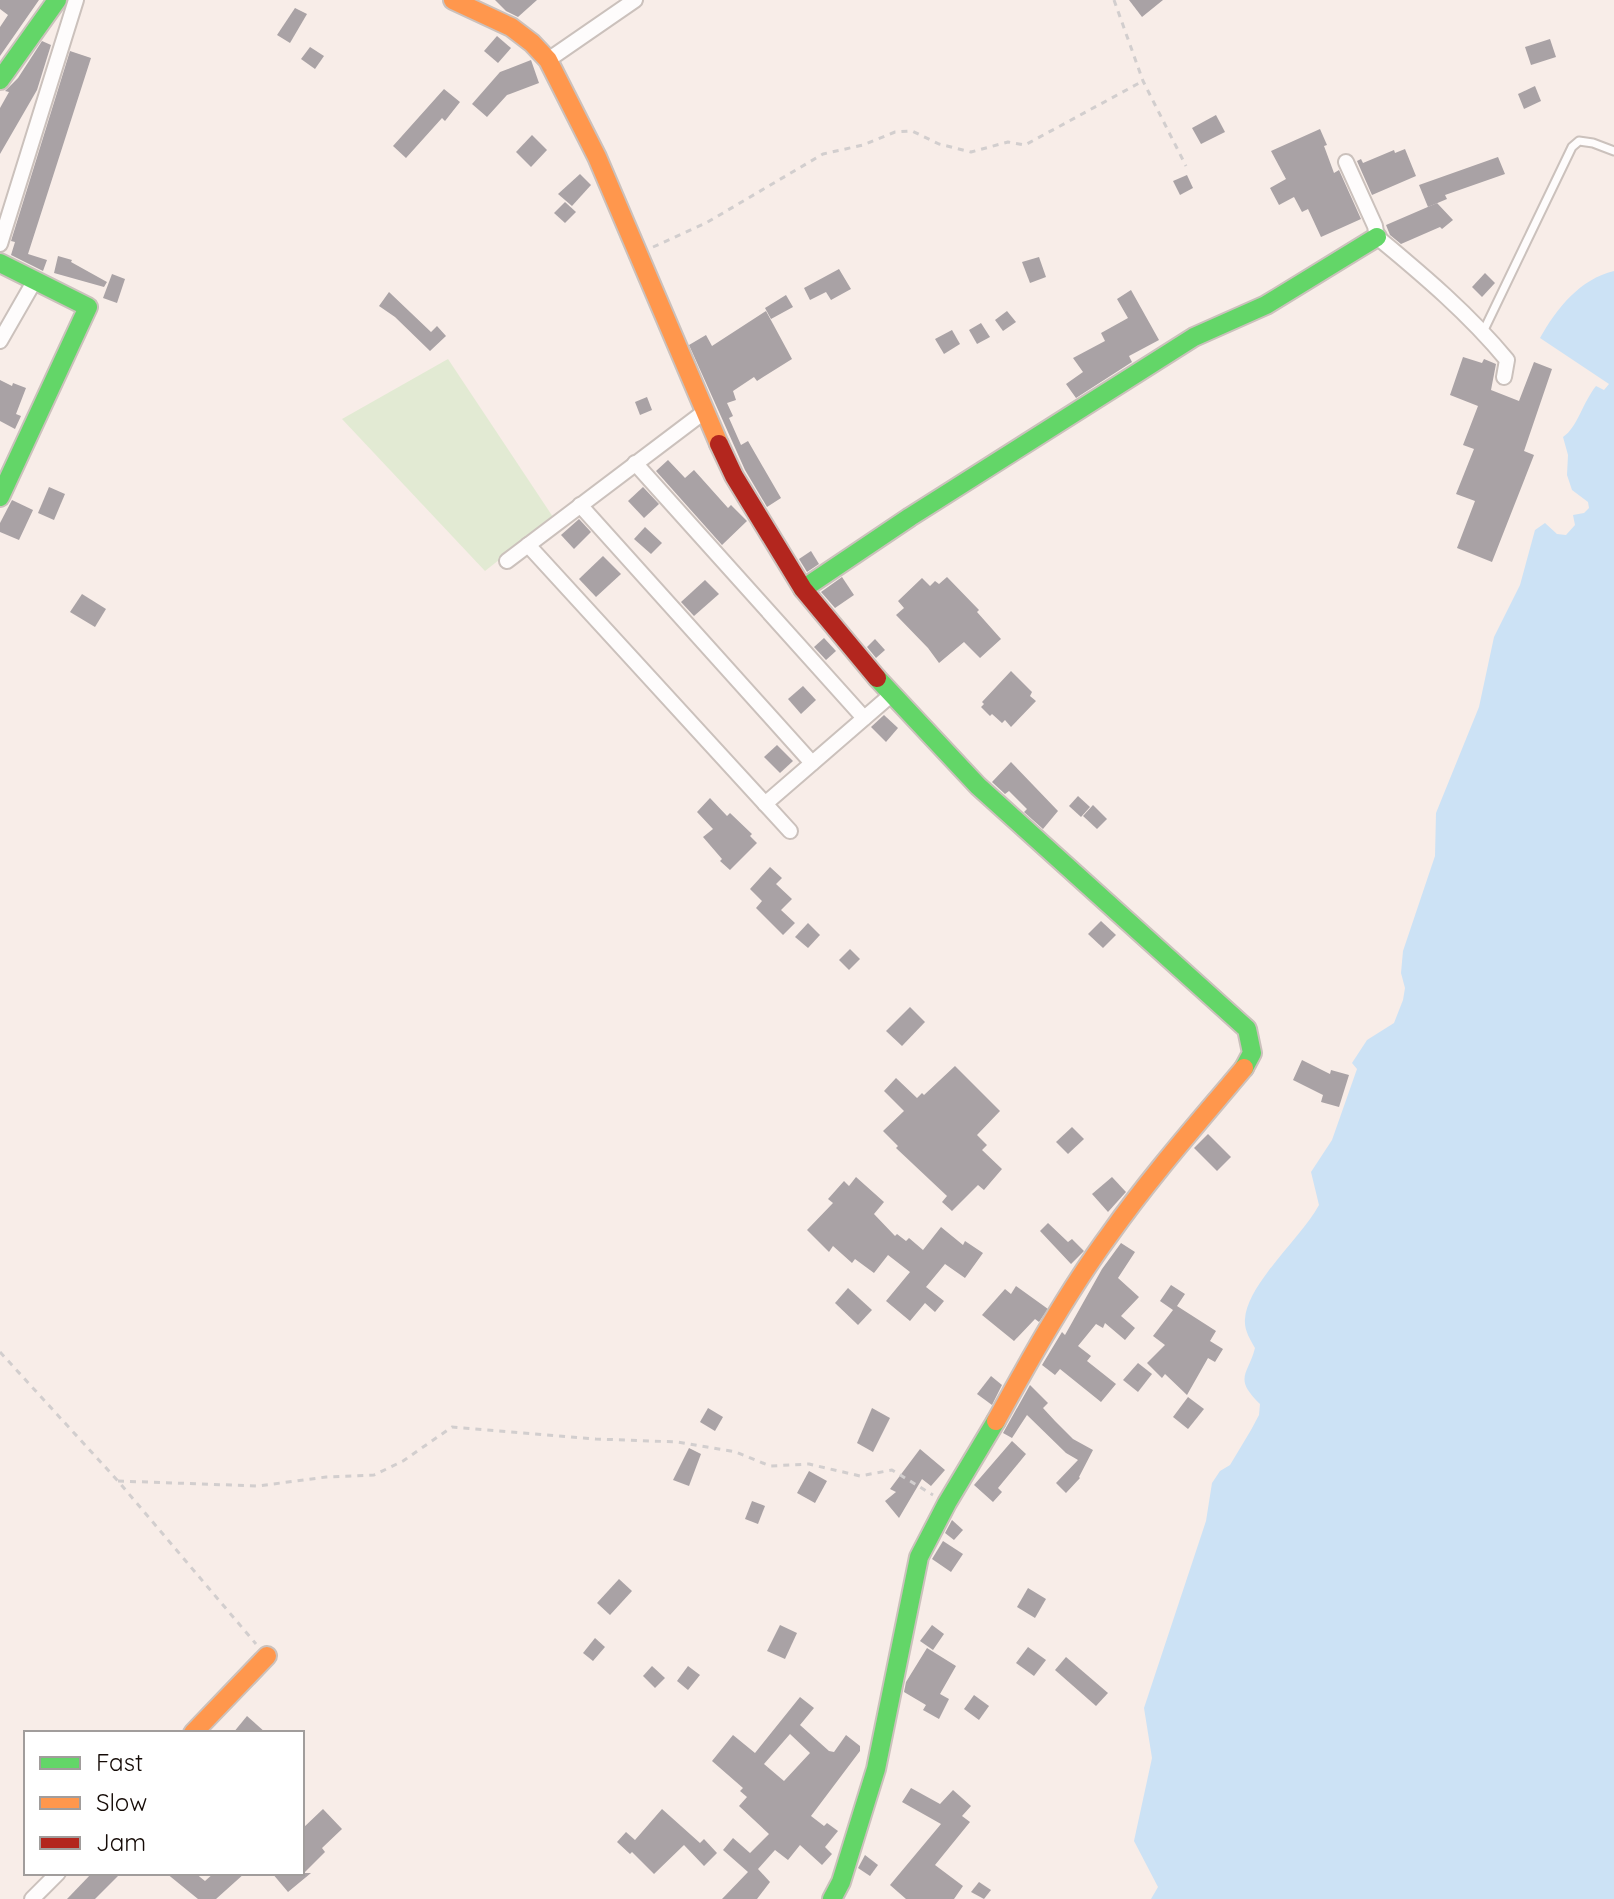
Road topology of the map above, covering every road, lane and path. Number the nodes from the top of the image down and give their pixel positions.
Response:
1 (57, 0) edge
2 (76, 0) edge
3 (453, 0) edge
4 (635, 0) edge
5 (1114, 0) edge
6 (548, 60) junction
7 (0, 80) edge
8 (1143, 81) junction
9 (1614, 151) edge
10 (1346, 162) dead end
11 (1186, 166) dead end
12 (1377, 237) junction
13 (0, 244) edge
14 (638, 253) junction
15 (0, 263) edge
16 (35, 280) junction
17 (1483, 332) junction
18 (0, 341) edge
19 (1504, 377) dead end
20 (704, 412) junction
21 (635, 463) junction
22 (0, 497) edge
23 (580, 505) junction
24 (528, 545) junction
25 (507, 561) dead end
26 (803, 589) junction
27 (891, 695) junction
28 (864, 718) junction
29 (812, 763) junction
30 (765, 804) junction
31 (790, 831) dead end
32 (0, 1352) edge
33 (118, 1481) junction
34 (947, 1503) junction
35 (267, 1656) joint
36 (195, 1731) edge
37 (56, 1875) edge
38 (32, 1899) edge
39 (832, 1899) edge

1 - 7 street
2 - 13 street
3 - 6 street
4 - 6 street
5 - 8 path
6 - 14 street
8 - 11 path
8 - 14 path
9 - 17 lane
10 - 12 street
12 - 17 street
12 - 26 street
14 - 20 street
15 - 16 street
16 - 18 street
16 - 22 street
17 - 19 street
20 - 21 street
20 - 26 street
21 - 23 street
21 - 28 street
23 - 24 street
23 - 29 street
24 - 25 street
24 - 30 street
26 - 27 street
27 - 28 street
27 - 34 street
28 - 29 street
29 - 30 street
30 - 31 street
32 - 33 path
33 - 34 path
33 - 35 path
34 - 39 street
35 - 36 street
37 - 38 street

